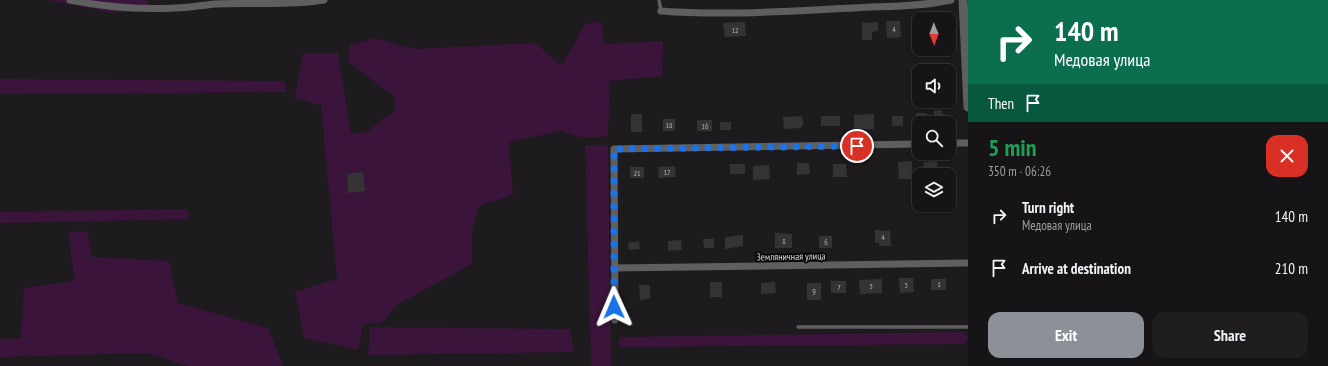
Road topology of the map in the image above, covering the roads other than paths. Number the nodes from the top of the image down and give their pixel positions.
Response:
1 (70, 0) edge
2 (324, 0) edge
3 (659, 0) edge
4 (951, 0) edge
5 (963, 0) edge
6 (661, 11) joint
7 (967, 74) edge
8 (968, 107) edge
9 (956, 143) edge
10 (968, 143) edge
11 (912, 144) edge
12 (968, 263) edge
13 (614, 268) junction
14 (615, 320) dead end
15 (798, 327) dead end
16 (968, 327) edge

1 - 2 street
3 - 6 lane
4 - 6 street
5 - 7 street
7 - 8 street
9 - 10 street
11 - 13 street
12 - 13 street, Земляничная улица
13 - 14 street
15 - 16 lane

